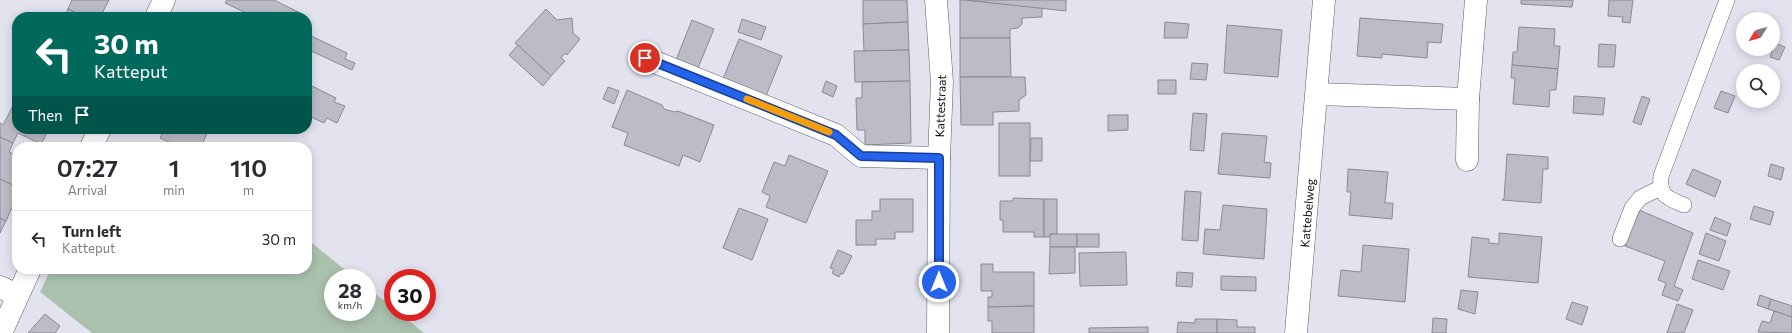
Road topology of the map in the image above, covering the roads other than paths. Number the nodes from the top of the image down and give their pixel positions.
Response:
1 (164, 0) edge
2 (936, 0) edge
3 (1324, 0) edge
4 (1476, 0) edge
5 (1727, 0) edge
6 (158, 12) edge
7 (645, 58) dead end
8 (1317, 94) junction
9 (1468, 99) junction
10 (939, 158) junction
11 (1467, 160) dead end
12 (1660, 188) junction
13 (1684, 205) dead end
14 (1620, 239) dead end
15 (25, 274) edge
16 (9, 291) edge
17 (1, 333) edge
18 (938, 333) edge
19 (1296, 333) edge

1 - 6 street
2 - 10 street, Kattestraat
3 - 8 street, Kattebelweg
4 - 9 street
5 - 12 lane
7 - 10 street
8 - 9 street
8 - 19 street, Kattebelweg
9 - 11 street
10 - 18 street, Kattestraat
12 - 13 lane
12 - 14 lane
15 - 16 street
16 - 17 street

